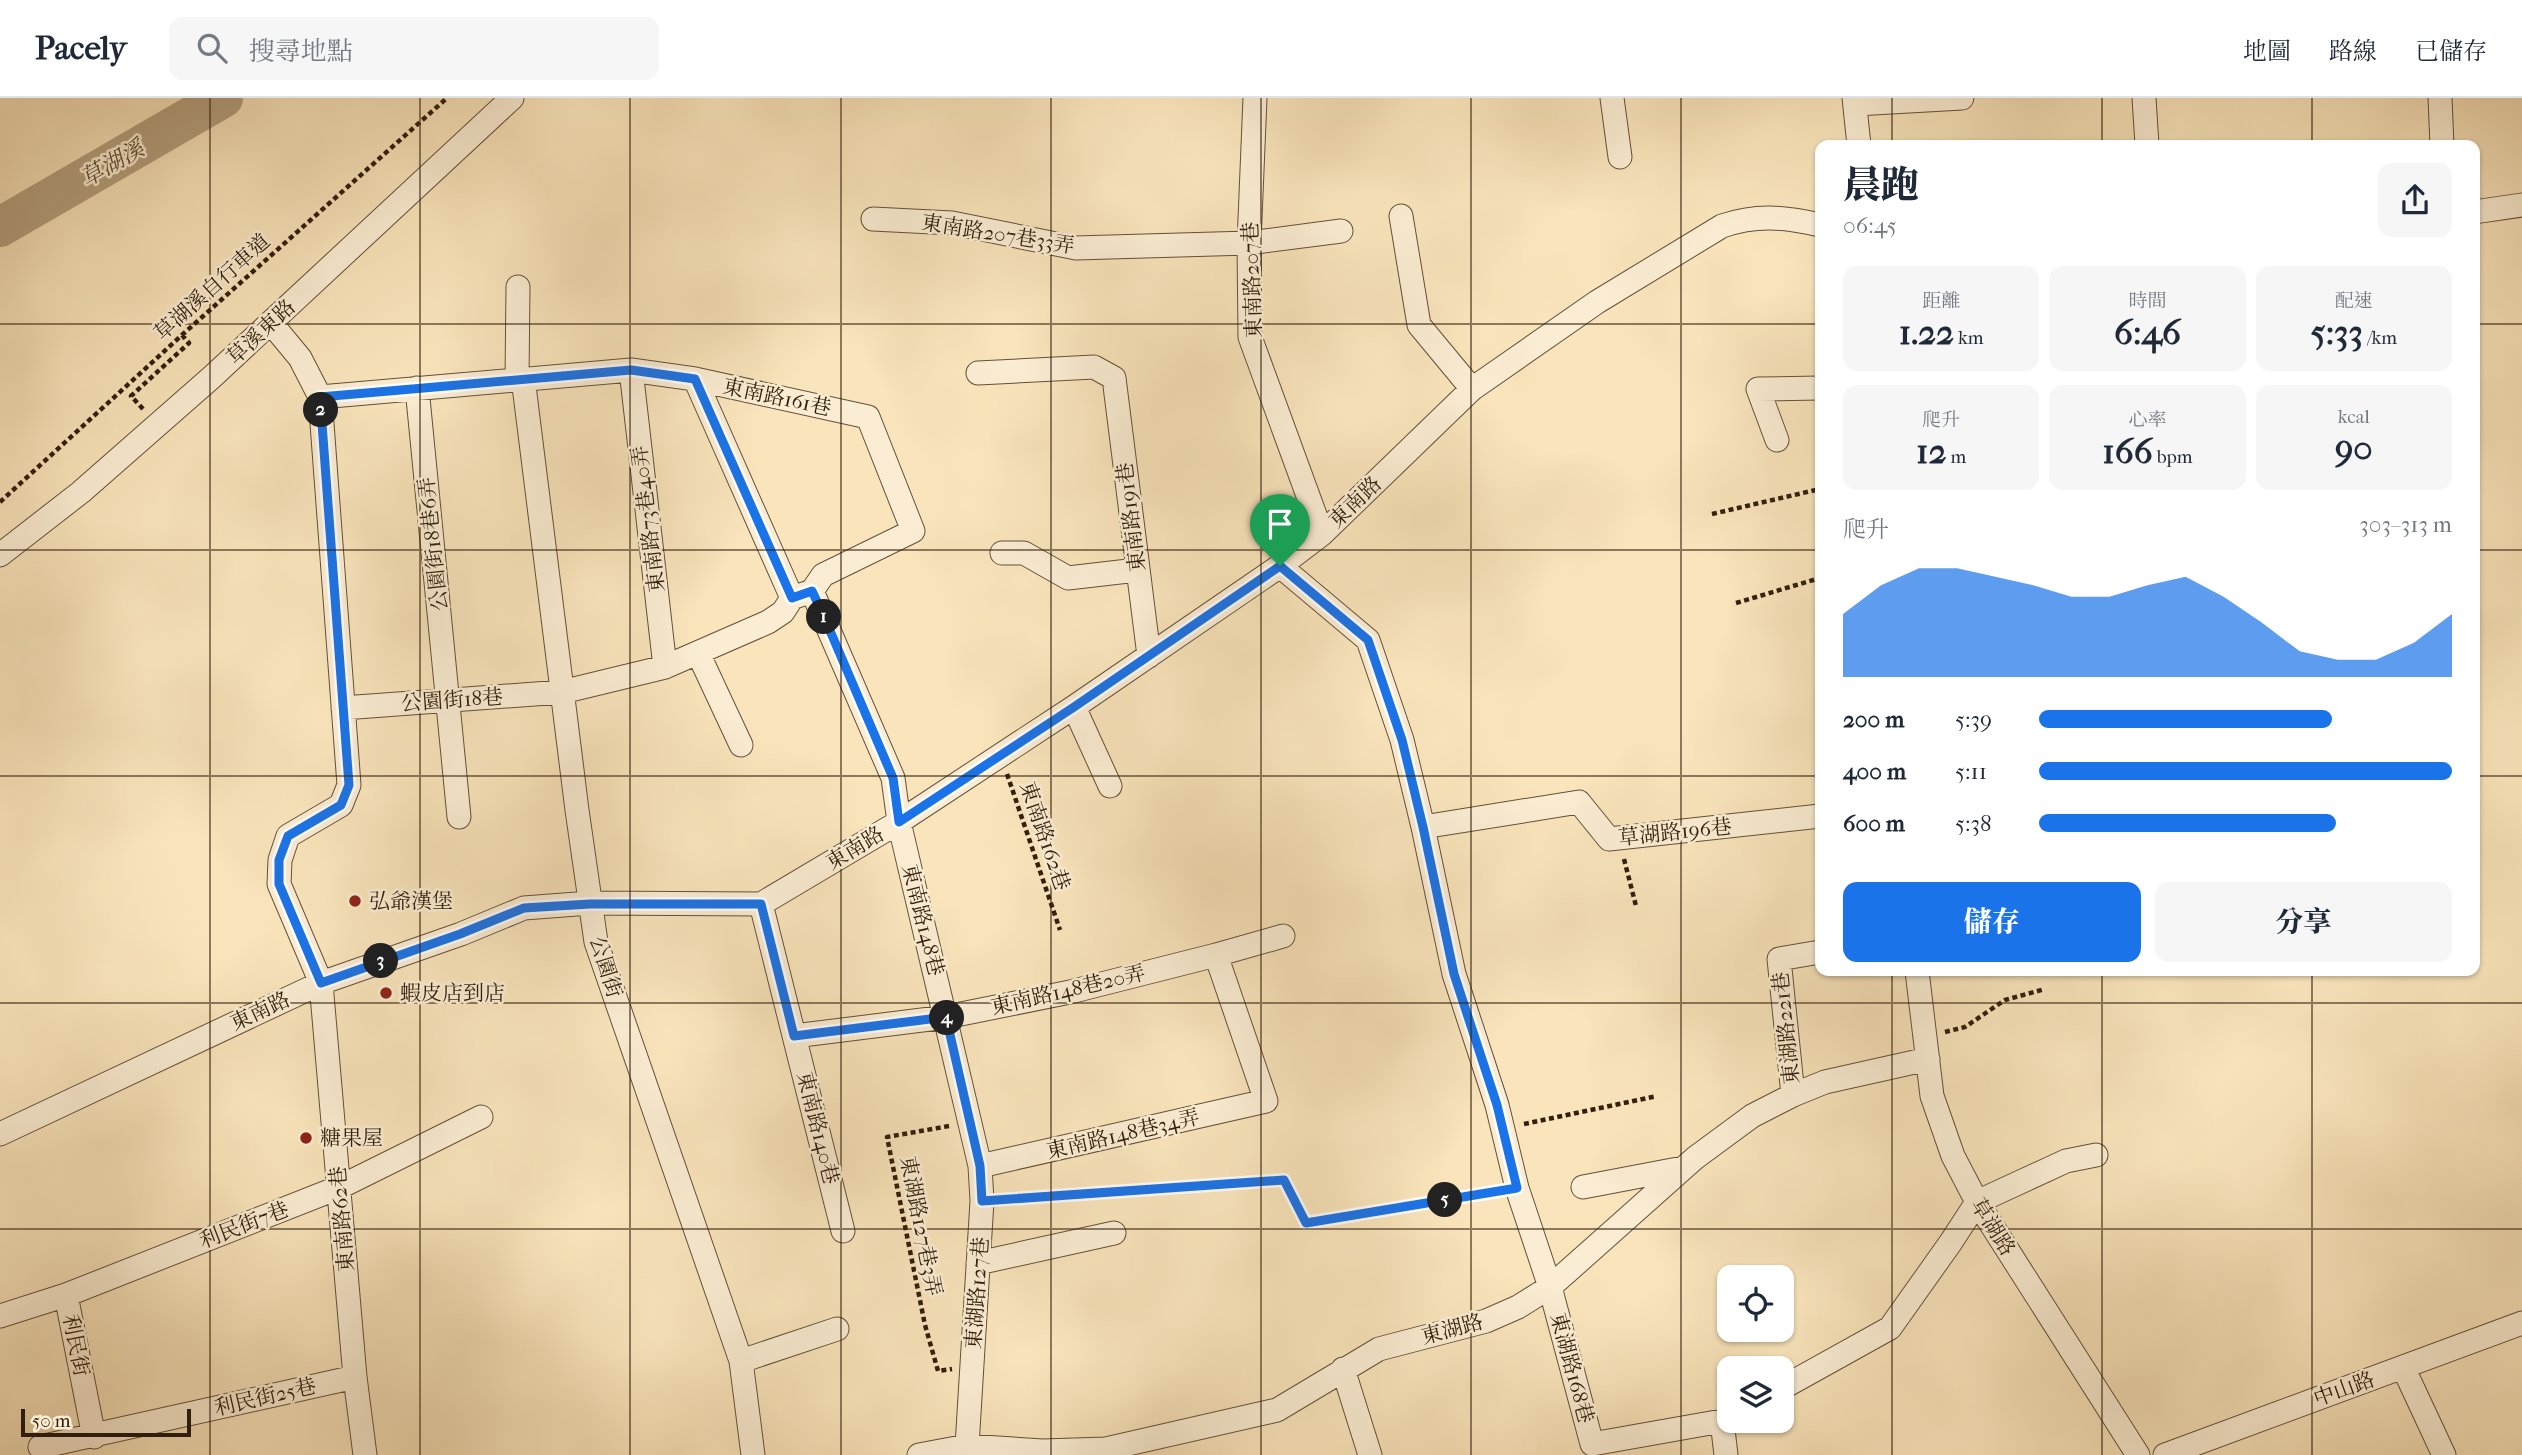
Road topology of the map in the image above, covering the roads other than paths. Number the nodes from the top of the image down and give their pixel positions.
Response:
1 (512, 98) edge
2 (1255, 98) edge
3 (1612, 98) edge
4 (1962, 98) edge
5 (2144, 98) edge
6 (2440, 98) edge
7 (1855, 101) edge
8 (1858, 140) edge
9 (2147, 140) edge
10 (2442, 140) edge
11 (1620, 157) dead end
12 (2522, 205) edge
13 (2480, 211) edge
14 (1401, 216) dead end
15 (873, 219) dead end
16 (1815, 224) edge
17 (1341, 231) dead end
18 (1249, 243) junction
19 (518, 287) dead end
20 (271, 323) junction
21 (631, 370) junction
22 (978, 373) dead end
23 (520, 379) junction
24 (695, 379) junction
25 (417, 388) junction
26 (1472, 388) junction
27 (1815, 388) edge
28 (320, 397) junction
29 (1776, 440) dead end
30 (913, 531) joint
31 (1322, 534) junction
32 (1002, 553) dead end
33 (0, 555) edge
34 (1280, 566) junction
35 (1137, 570) junction
36 (802, 595) junction
37 (698, 653) junction
38 (1149, 656) junction
39 (665, 667) junction
40 (562, 692) junction
41 (449, 700) junction
42 (1074, 707) junction
43 (343, 708) junction
44 (741, 745) dead end
45 (1110, 786) dead end
46 (459, 817) dead end
47 (1815, 817) edge
48 (899, 822) junction
49 (1423, 827) junction
50 (590, 904) junction
51 (761, 904) junction
52 (1283, 936) dead end
53 (1815, 953) edge
54 (1216, 956) junction
55 (1918, 976) edge
56 (321, 983) junction
57 (946, 1017) junction
58 (794, 1036) junction
59 (1926, 1048) junction
60 (1793, 1095) junction
61 (481, 1117) dead end
62 (0, 1134) edge
63 (2096, 1155) dead end
64 (980, 1166) junction
65 (1683, 1168) junction
66 (1583, 1187) dead end
67 (340, 1188) junction
68 (1977, 1202) junction
69 (844, 1231) dead end
70 (1114, 1233) dead end
71 (978, 1262) junction
72 (1550, 1287) junction
73 (66, 1294) junction
74 (0, 1316) edge
75 (2522, 1323) edge
76 (837, 1329) dead end
77 (741, 1361) junction
78 (2403, 1367) junction
79 (1343, 1369) junction
80 (355, 1377) junction
81 (1794, 1381) edge
82 (1717, 1421) edge
83 (1725, 1433) edge
84 (94, 1437) junction
85 (967, 1446) junction
86 (40, 1447) dead end
87 (365, 1455) edge
88 (753, 1455) edge
89 (919, 1455) edge
90 (1370, 1455) edge
91 (1726, 1455) edge
92 (2137, 1455) edge
93 (2165, 1455) edge
94 (2444, 1455) edge

1 - 20 street, 草溪東路
2 - 18 street, 東南路207巷
3 - 11 street
4 - 7 street
5 - 9 street
6 - 10 street
7 - 8 street
12 - 13 street
14 - 26 street
15 - 18 street, 東南路207巷33弄
16 - 26 street, 東南路
17 - 18 street, 東南路207巷33弄
18 - 31 street, 東南路207巷
19 - 23 street, 公園街
20 - 28 street
20 - 33 street, 草溪東路
21 - 23 street
21 - 24 street
21 - 39 street, 東南路73巷40弄
22 - 35 street, 東南路191巷
23 - 25 street
23 - 40 street, 公園街
24 - 30 street, 東南路161巷
24 - 36 street, 東南路161巷
25 - 28 street
25 - 41 street, 公園街18巷6弄
26 - 31 street, 東南路
27 - 29 street
28 - 43 street, 東南路62巷
30 - 36 street, 公園街18巷
31 - 34 street, 東南路
32 - 35 street
34 - 38 street, 東南路
34 - 49 street
35 - 38 street, 東南路191巷
36 - 37 street, 公園街18巷
36 - 48 street, 東南路161巷
37 - 39 street, 公園街18巷
37 - 44 street
38 - 42 street, 東南路
39 - 40 street, 公園街18巷
40 - 41 street, 公園街18巷
40 - 50 street, 公園街
41 - 43 street, 公園街18巷
41 - 46 street, 公園街18巷6弄
42 - 45 street
42 - 48 street, 東南路
43 - 56 street, 東南路62巷
47 - 49 street, 草湖路196巷
48 - 51 street, 東南路
48 - 57 street, 東南路148巷
49 - 72 street
50 - 51 street, 東南路
50 - 56 street, 東南路
50 - 77 street, 公園街
51 - 58 street, 東南路140巷
52 - 54 street, 東南路148巷20弄
53 - 60 street, 東湖路221巷
54 - 57 street, 東南路148巷20弄
54 - 64 street, 東南路148巷34弄
55 - 59 street, 草湖路
56 - 62 street, 東南路
56 - 67 street, 東南路62巷
57 - 58 street, 東南路148巷20弄
57 - 64 street, 東湖路127巷
58 - 69 street, 東南路140巷
59 - 60 street, 東湖路
59 - 68 street, 草湖路
60 - 65 street, 東湖路
61 - 67 street, 利民街7巷
63 - 68 street
64 - 71 street, 東湖路127巷
65 - 66 street
65 - 72 street, 東湖路
67 - 73 street, 利民街7巷
67 - 80 street, 東南路62巷
68 - 81 street
68 - 92 street, 草湖路
70 - 71 street
71 - 85 street, 東湖路127巷
72 - 79 street, 東湖路
72 - 82 street, 東湖路168巷
73 - 74 street, 利民街7巷
73 - 84 street, 利民街
75 - 78 street, 中山路
76 - 77 street
77 - 88 street, 公園街
78 - 93 street, 中山路
78 - 94 street
79 - 85 street, 東湖路
79 - 90 street
80 - 84 street, 利民街25巷
80 - 87 street, 東南路62巷
83 - 91 street, 東湖路168巷
84 - 86 street, 利民街25巷
85 - 89 street, 東湖路

